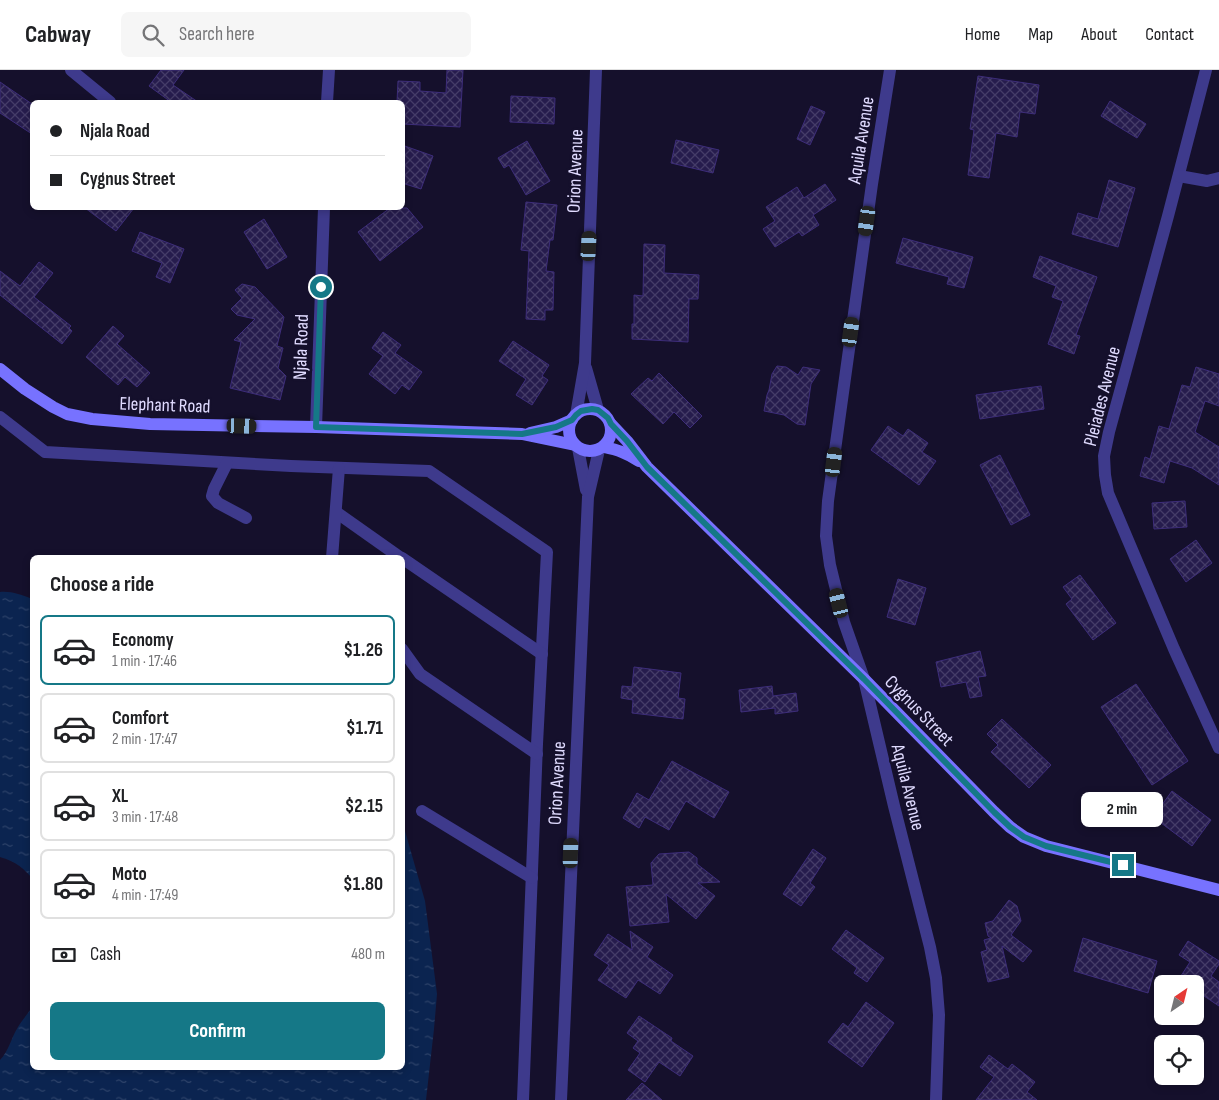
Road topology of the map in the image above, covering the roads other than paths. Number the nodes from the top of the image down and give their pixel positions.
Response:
1 (71, 70) edge
2 (328, 70) edge
3 (596, 70) edge
4 (890, 70) edge
5 (1206, 70) edge
6 (108, 100) edge
7 (328, 100) edge
8 (1179, 176) junction
9 (1219, 178) edge
10 (324, 210) edge
11 (585, 363) junction
12 (0, 369) edge
13 (598, 410) junction
14 (0, 416) edge
15 (574, 417) junction
16 (611, 424) junction
17 (316, 427) junction
18 (522, 434) junction
19 (577, 447) junction
20 (602, 448) junction
21 (227, 463) junction
22 (647, 467) junction
23 (339, 468) junction
24 (588, 498) junction
25 (336, 512) junction
26 (246, 518) dead end
27 (332, 555) edge
28 (398, 555) edge
29 (405, 560) edge
30 (405, 653) edge
31 (542, 654) junction
32 (864, 679) junction
33 (1219, 748) edge
34 (537, 754) junction
35 (422, 811) dead end
36 (532, 878) junction
37 (1219, 890) edge
38 (523, 1100) edge
39 (561, 1100) edge
40 (936, 1100) edge

1 - 6 street
2 - 7 street
3 - 11 street, Orion Avenue
4 - 32 street, Aquila Avenue
5 - 8 street, Pleiades Avenue
8 - 9 street
8 - 33 street, Pleiades Avenue
10 - 17 street, Njala Road
11 - 13 street, Orion Avenue
11 - 15 street, Orion Avenue
12 - 17 street, Elephant Road
13 - 15 street
13 - 16 street
14 - 21 street
15 - 18 street, Elephant Road
15 - 19 street
16 - 20 street
16 - 22 street, Cygnus Street
17 - 18 street, Elephant Road
18 - 19 street, Elephant Road
19 - 20 street
19 - 24 street, Orion Avenue
20 - 22 street, Cygnus Street
20 - 24 street, Orion Avenue
21 - 23 street
21 - 26 street
22 - 32 street, Cygnus Street
23 - 25 street
23 - 31 street
24 - 39 street, Orion Avenue
25 - 27 street
25 - 28 street
29 - 31 street
30 - 34 street
31 - 34 street
32 - 37 street, Cygnus Street
32 - 40 street, Aquila Avenue
34 - 36 street
35 - 36 street
36 - 38 street

